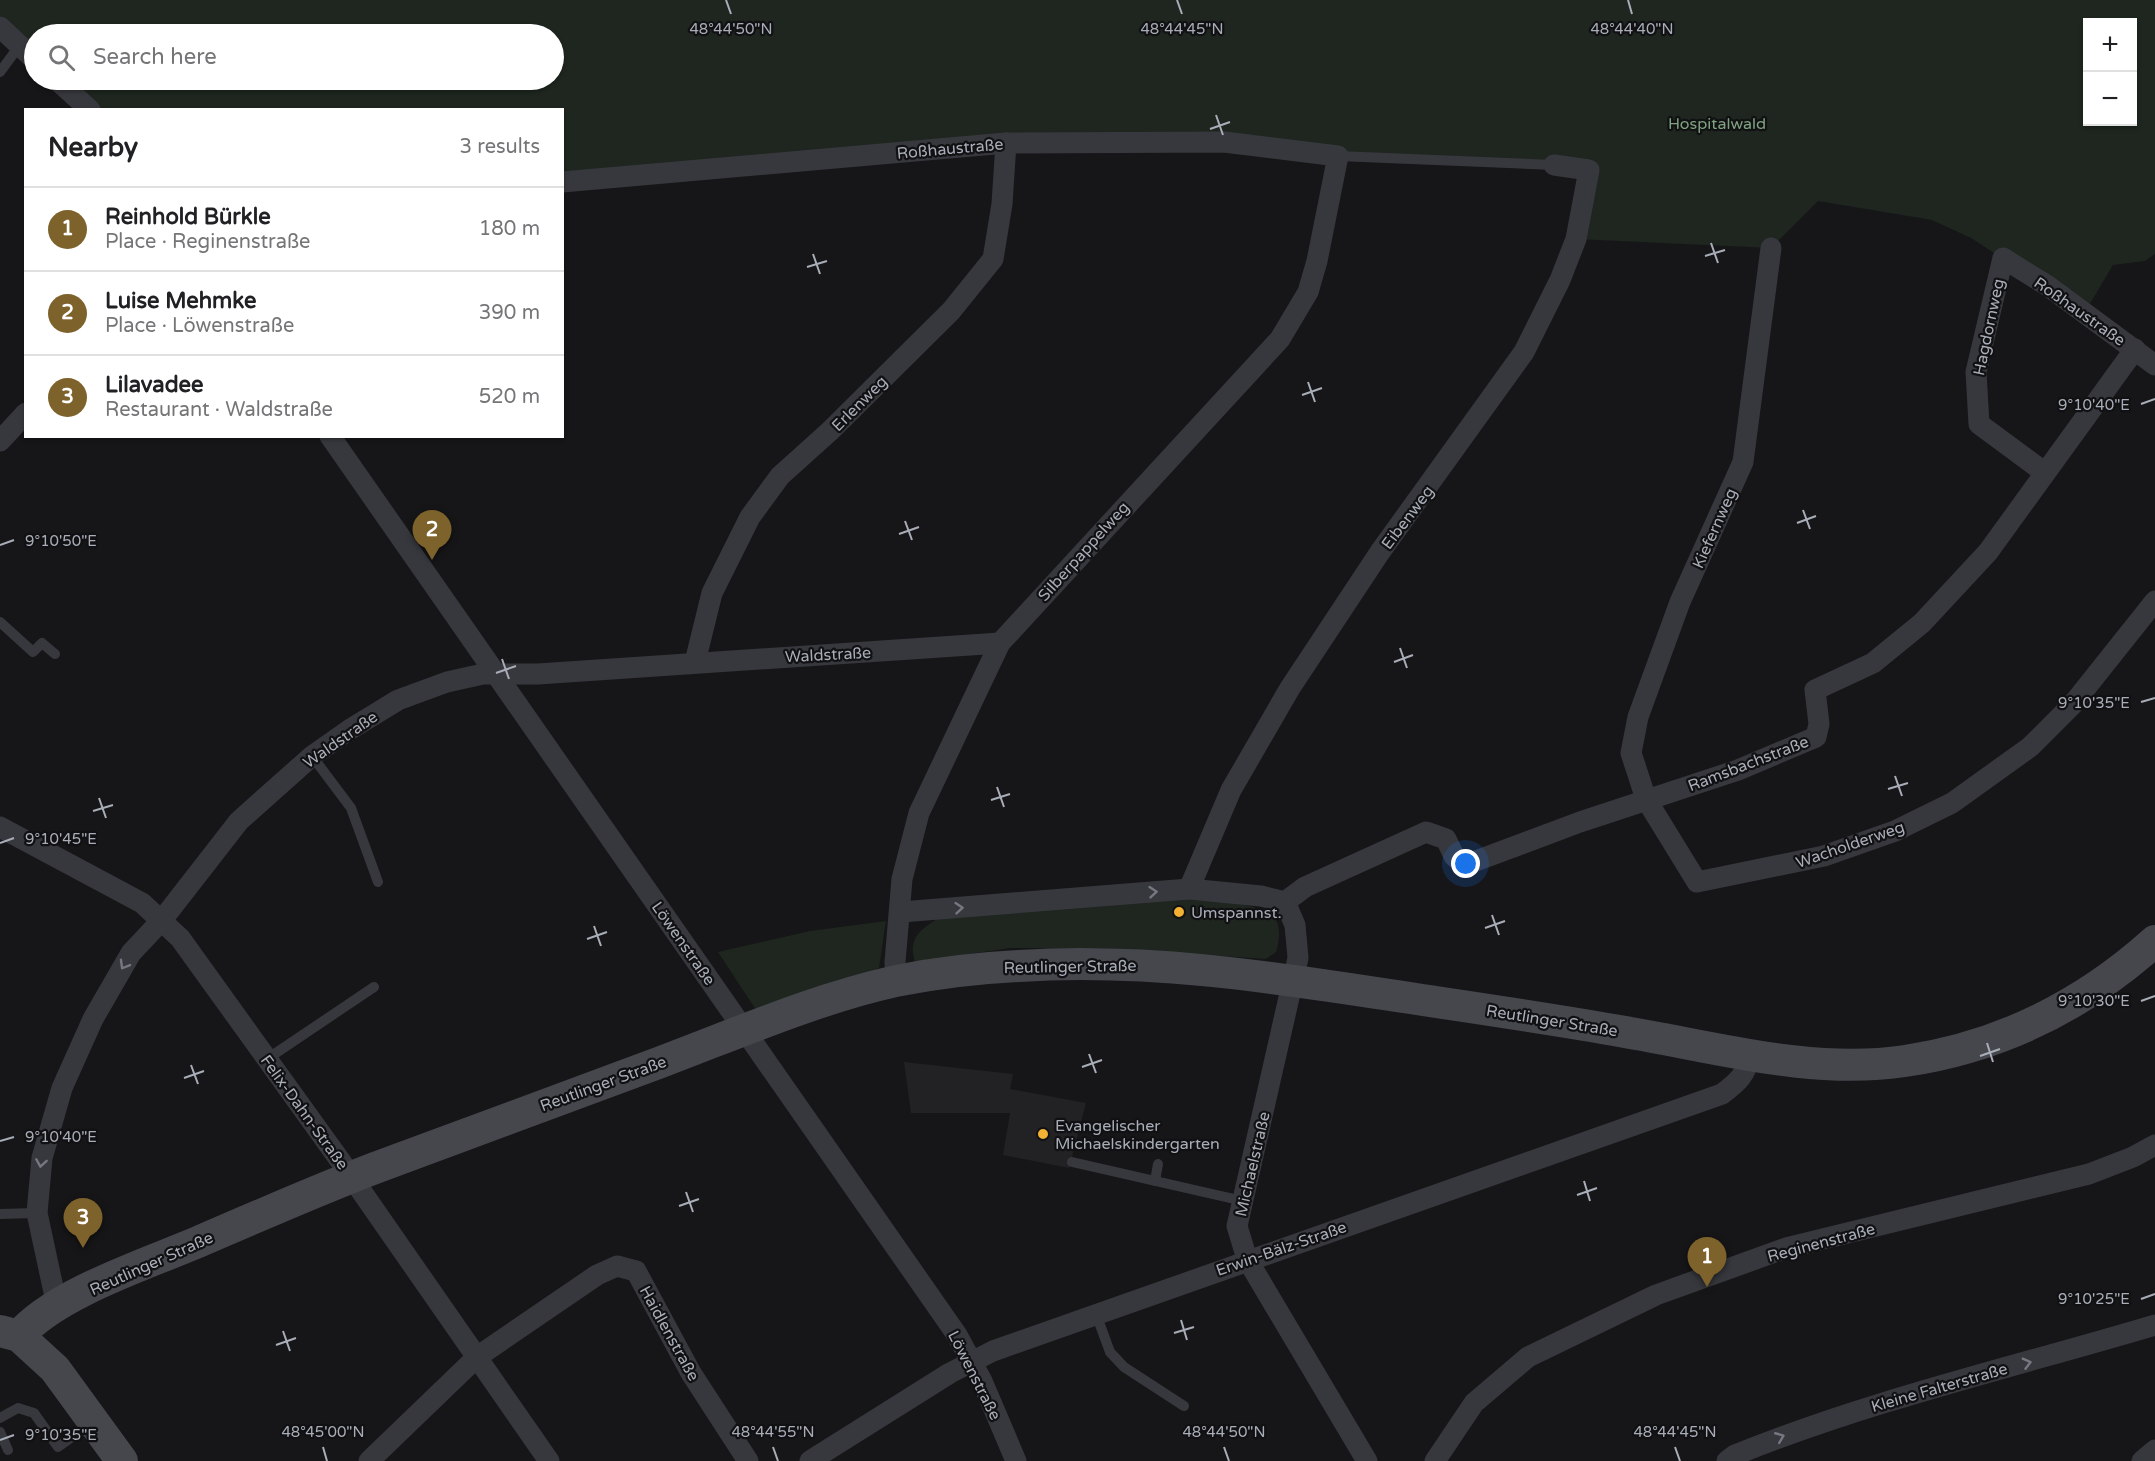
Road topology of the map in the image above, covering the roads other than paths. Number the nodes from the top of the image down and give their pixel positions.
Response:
1 (0, 27) edge
2 (24, 49) edge
3 (24, 54) edge
4 (0, 72) edge
5 (68, 90) edge
6 (88, 108) edge
7 (1006, 143) junction
8 (1338, 156) junction
9 (1554, 165) joint
10 (564, 182) edge
11 (1771, 248) dead end
12 (2003, 258) joint
13 (2135, 350) junction
14 (2155, 365) edge
15 (24, 415) edge
16 (331, 438) edge
17 (0, 441) edge
18 (2044, 472) junction
19 (2155, 601) edge
20 (0, 622) edge
21 (1000, 643) junction
22 (55, 654) dead end
23 (695, 662) junction
24 (496, 675) junction
25 (312, 756) junction
26 (1646, 800) junction
27 (0, 827) edge
28 (378, 882) dead end
29 (1190, 889) junction
30 (1285, 902) junction
31 (901, 912) junction
32 (162, 920) junction
33 (2155, 940) edge
34 (1294, 980) junction
35 (896, 981) junction
36 (374, 987) dead end
37 (743, 1031) junction
38 (1750, 1054) junction
39 (267, 1059) junction
40 (2155, 1145) edge
41 (1072, 1162) dead end
42 (1158, 1164) dead end
43 (351, 1177) junction
44 (1155, 1181) junction
45 (1243, 1201) junction
46 (38, 1213) junction
47 (0, 1214) edge
48 (1247, 1259) junction
49 (57, 1306) junction
50 (1096, 1314) junction
51 (2155, 1325) edge
52 (9, 1333) edge
53 (477, 1357) junction
54 (972, 1360) junction
55 (1184, 1406) dead end
56 (0, 1418) edge
57 (94, 1421) junction
58 (0, 1432) edge
59 (2155, 1449) edge
60 (8, 1450) dead end
61 (122, 1461) edge
62 (369, 1461) edge
63 (549, 1461) edge
64 (748, 1461) edge
65 (810, 1461) edge
66 (1016, 1461) edge
67 (1367, 1461) edge
68 (1435, 1461) edge
69 (1727, 1461) edge
70 (2142, 1461) edge

1 - 2 street
3 - 4 lane
5 - 6 street
7 - 8 street, Roßhaustraße
7 - 10 street, Roßhaustraße
7 - 23 street, Erlenweg
8 - 9 lane
8 - 21 street, Silberpappelweg
9 - 29 street, Eibenweg
11 - 26 street, Kiefernweg
12 - 13 street, Roßhaustraße
12 - 18 street, Hagdornweg
13 - 14 street, Roßhaustraße
13 - 18 street, Ramsbachstraße
15 - 17 street
16 - 24 street, Löwenstraße
18 - 26 street, Ramsbachstraße
19 - 26 street, Wacholderweg
20 - 22 lane
21 - 23 street, Waldstraße
21 - 31 street, Silberpappelweg
23 - 24 street, Waldstraße
24 - 25 street, Waldstraße
24 - 37 street, Löwenstraße
25 - 28 lane
25 - 32 street, Waldstraße
26 - 30 street, Ramsbachstraße
27 - 32 street, Felix-Dahn-Straße
29 - 30 street
31 -> 29 street
30 - 34 street
31 - 35 street, Silberpappelweg
32 - 39 street, Felix-Dahn-Straße
32 -> 46 street, Waldstraße
33 - 38 street, Reutlinger Straße
34 - 35 street, Reutlinger Straße
34 - 38 street, Reutlinger Straße
34 - 45 street, Michaelstraße
35 - 37 street, Reutlinger Straße
36 - 39 lane
37 - 43 street, Reutlinger Straße
37 - 54 street, Löwenstraße
38 - 48 street, Erwin-Bälz-Straße
39 - 43 street, Felix-Dahn-Straße
40 - 68 street, Reginenstraße
41 - 44 lane
42 - 44 lane
43 - 49 street, Reutlinger Straße
43 - 53 street, Felix-Dahn-Straße
44 - 45 lane
45 - 48 street, Michaelstraße
46 - 47 lane
46 - 49 street, Waldstraße
48 - 50 street, Erwin-Bälz-Straße
48 - 67 street, Michaelstraße
49 - 52 street, Reutlinger Straße
50 - 54 street, Erwin-Bälz-Straße
50 - 55 lane
69 -> 51 street, Kleine Falterstraße
52 - 57 street
53 - 62 street, Haidlenstraße
53 - 63 street, Felix-Dahn-Straße
53 - 64 street, Haidlenstraße
54 - 65 street, Erwin-Bälz-Straße
54 - 66 street, Löwenstraße
56 - 57 lane
57 - 61 street
58 - 60 lane
59 - 70 street

